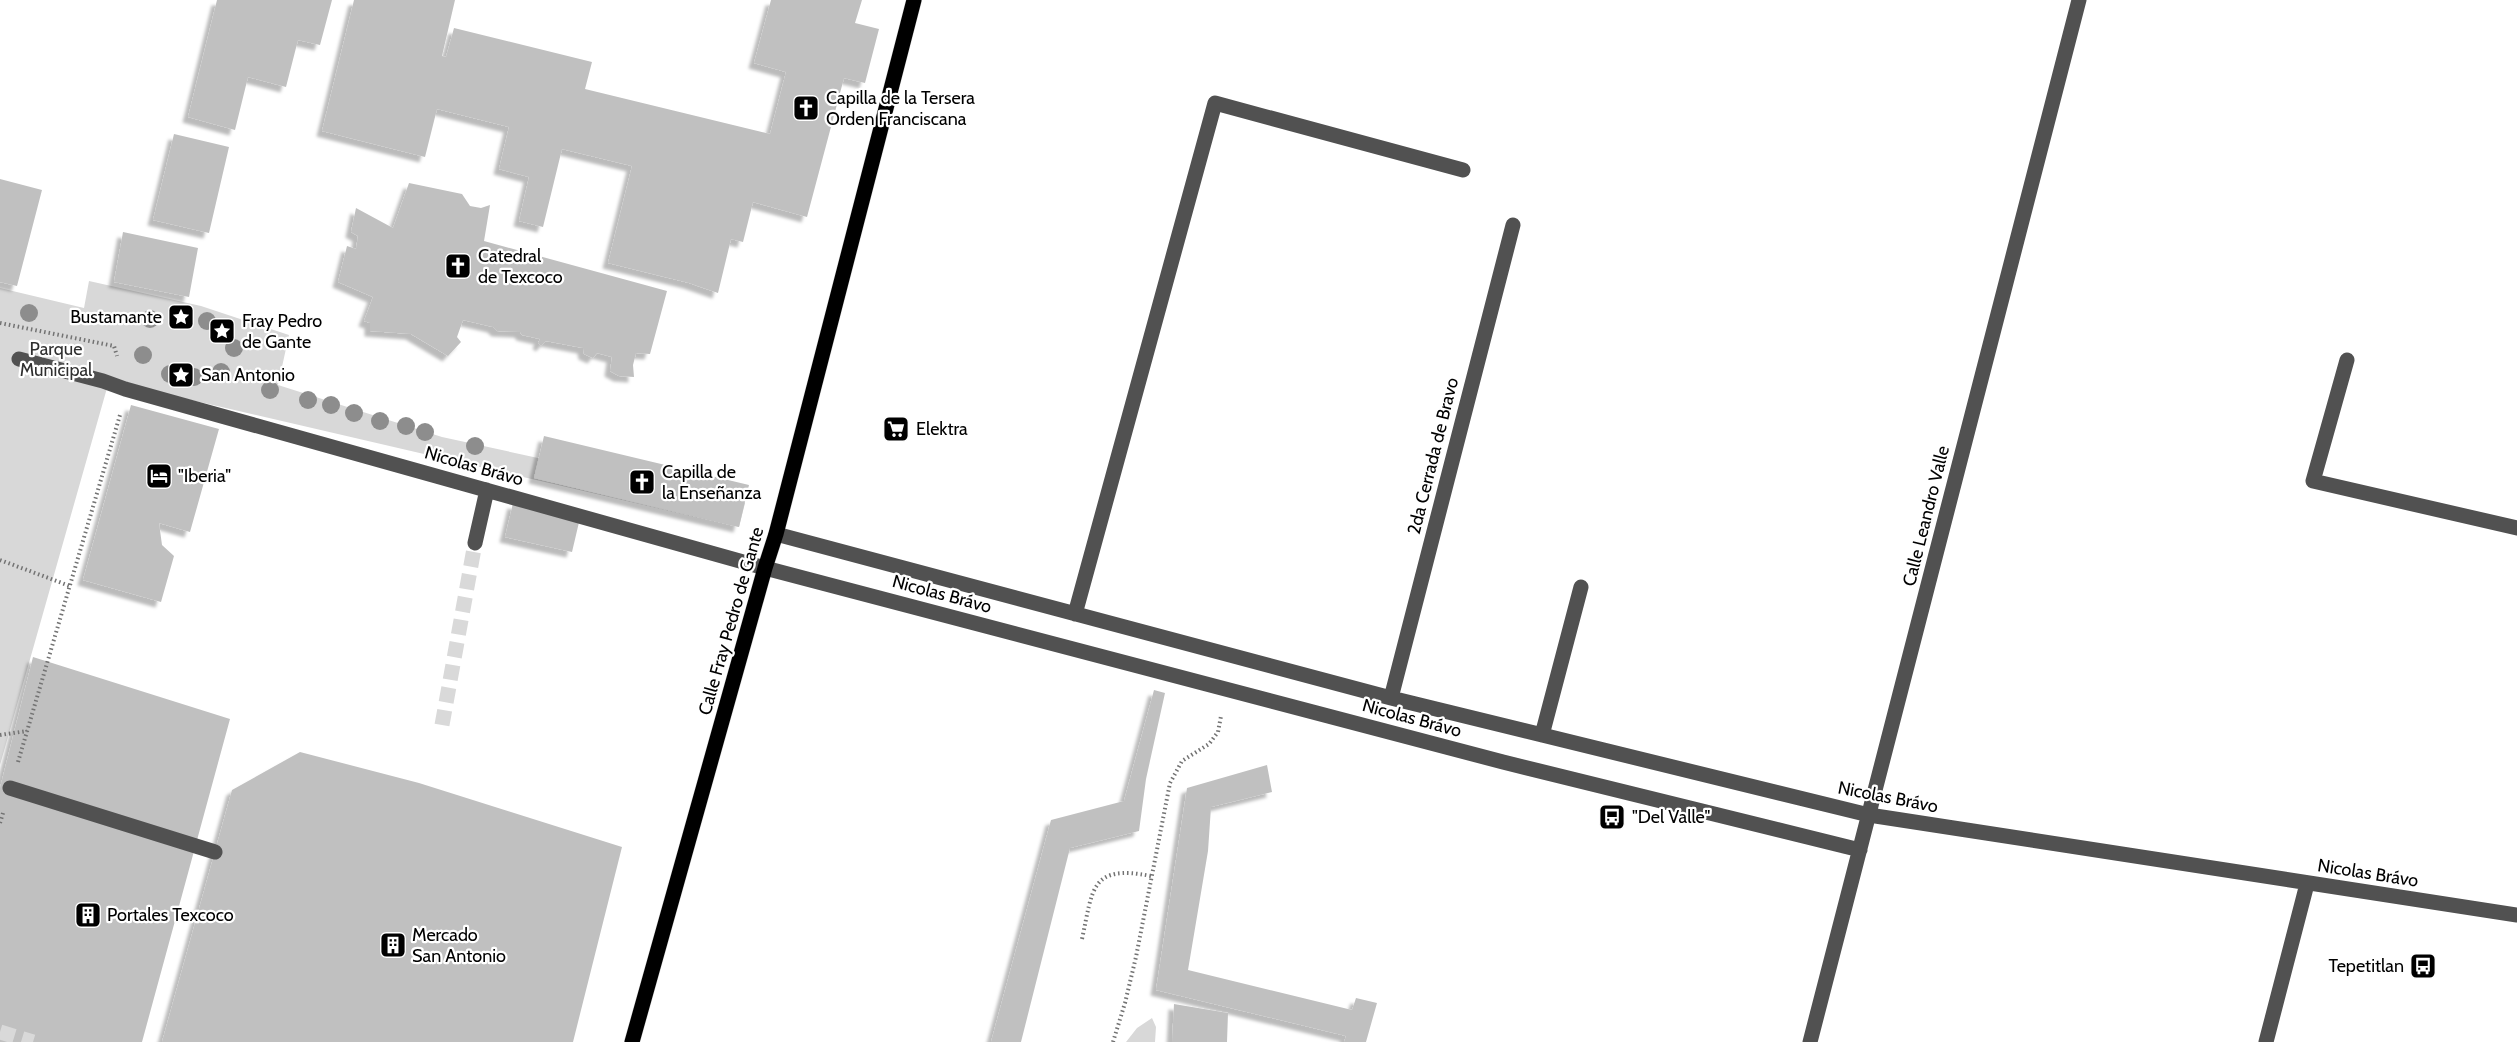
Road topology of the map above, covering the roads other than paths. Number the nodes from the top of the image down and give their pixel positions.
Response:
1 (914, 0) edge
2 (2079, 0) edge
3 (1463, 170) dead end
4 (1513, 225) dead end
5 (19, 359) dead end
6 (2347, 360) dead end
7 (487, 490) junction
8 (2517, 526) edge
9 (776, 534) junction
10 (475, 543) tunnel mouth
11 (765, 568) junction
12 (1581, 587) dead end
13 (1075, 614) junction
14 (1391, 698) junction
15 (1542, 735) junction
16 (10, 788) road end
17 (1869, 816) junction
18 (1860, 850) junction
19 (215, 852) dead end
20 (2307, 884) junction
21 (2517, 915) edge
22 (632, 1042) edge
23 (1810, 1042) edge
24 (2266, 1042) edge

1 - 9 main road, Calle Fray Pedro de Gante
2 - 17 street, Calle Leandro Valle
3 - 13 street
4 - 14 street, 2da Cerrada de Bravo
5 - 7 street, Nicolas Brávo
6 - 8 street
7 - 10 street
7 - 11 street, Nicolas Brávo
9 - 11 main road, Calle Fray Pedro de Gante
9 - 13 street, Nicolas Brávo
11 - 18 street, Nicolas Brávo
11 - 22 main road, Calle Fray Pedro de Gante
12 - 15 street
13 - 14 street, Nicolas Brávo
14 - 15 street, Nicolas Brávo
15 - 17 street, Nicolas Brávo
16 - 19 street
17 - 18 street, Calle Leandro Valle
17 - 20 street, Nicolas Brávo
18 - 23 street, Calle Leandro Valle
20 - 21 street, Nicolas Brávo
20 - 24 street

